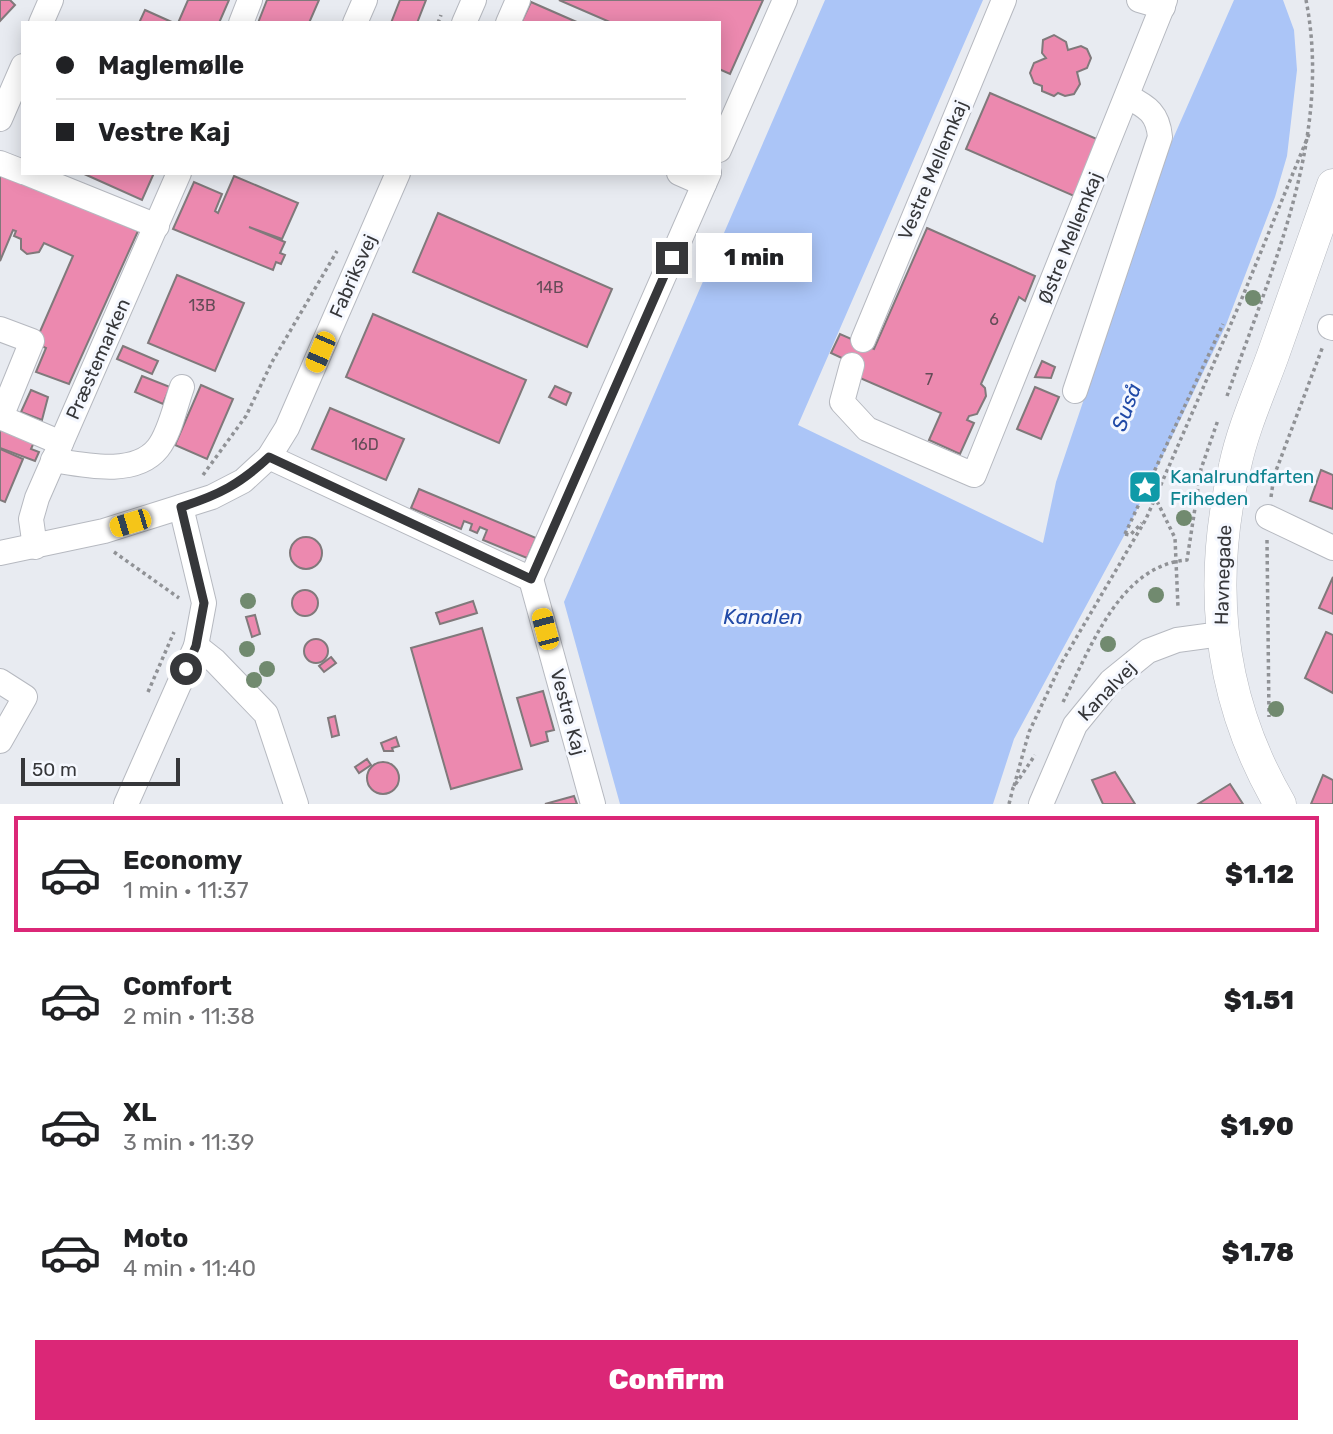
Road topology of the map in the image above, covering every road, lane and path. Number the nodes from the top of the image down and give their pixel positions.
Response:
1 (51, 0) edge
2 (250, 0) edge
3 (365, 0) edge
4 (474, 0) edge
5 (518, 0) edge
6 (785, 0) edge
7 (1004, 0) edge
8 (1139, 0) edge
9 (1306, 0) edge
10 (1164, 4) edge
11 (42, 21) edge
12 (242, 21) edge
13 (356, 21) edge
14 (465, 21) edge
15 (509, 21) edge
16 (21, 71) edge
17 (1128, 96) junction
18 (0, 119) edge
19 (1311, 129) junction
20 (721, 145) edge
21 (0, 163) edge
22 (21, 172) edge
23 (29, 175) edge
24 (178, 175) edge
25 (397, 175) edge
26 (688, 175) edge
27 (707, 179) edge
28 (1333, 185) edge
29 (157, 226) junction
30 (339, 247) dead end
31 (1223, 324) dead end
32 (0, 329) edge
33 (863, 340) dead end
34 (852, 365) dead end
35 (182, 387) dead end
36 (1075, 391) dead end
37 (1224, 404) dead end
38 (0, 417) edge
39 (1220, 417) dead end
40 (57, 452) junction
41 (269, 457) junction
42 (200, 478) dead end
43 (1154, 495) junction
44 (181, 507) junction
45 (1268, 517) dead end
46 (1146, 519) junction
47 (35, 547) junction
48 (1333, 548) edge
49 (112, 550) dead end
50 (0, 553) edge
51 (1176, 561) junction
52 (531, 579) junction
53 (204, 603) junction
54 (1178, 607) dead end
55 (1221, 634) junction
56 (196, 646) junction
57 (0, 681) edge
58 (1060, 707) dead end
59 (0, 741) edge
60 (1035, 755) dead end
61 (1013, 788) junction
62 (126, 804) edge
63 (296, 804) edge
64 (593, 804) edge
65 (1007, 804) edge
66 (1041, 804) edge
67 (1280, 804) edge

1 - 11 street
2 - 12 street
3 - 13 street
4 - 14 street
5 - 15 street
6 - 20 street
7 - 33 street, Vestre Mellemkaj
8 - 10 street
9 - 19 path
10 - 17 street, Østre Mellemkaj
16 - 18 street
17 - 34 street, Østre Mellemkaj
17 - 36 street
19 - 37 path
19 - 43 path
21 - 22 street
23 - 29 street
24 - 29 street, Præstemarken
25 - 41 street, Fabriksvej
26 - 27 street
27 - 52 street
28 - 55 main road, Havnegade
29 - 40 street, Præstemarken
30 - 42 path
31 - 46 path
32 - 38 street
35 - 40 street
38 - 40 street
39 - 51 path
40 - 47 street, Præstemarken
41 - 44 street, Fabriksvej
41 - 52 street
43 - 46 path
43 - 51 path
44 - 47 street, Fabriksvej
44 - 53 street
45 - 48 street
46 - 61 path
47 - 50 street, Fabriksvej
49 - 53 path
51 - 54 path
51 - 58 path
52 - 64 street, Vestre Kaj
53 - 56 street
55 - 66 street, Kanalvej
55 - 67 main road, Havnegade
56 - 62 street
56 - 63 street
57 - 59 street
60 - 61 path
61 - 65 path

